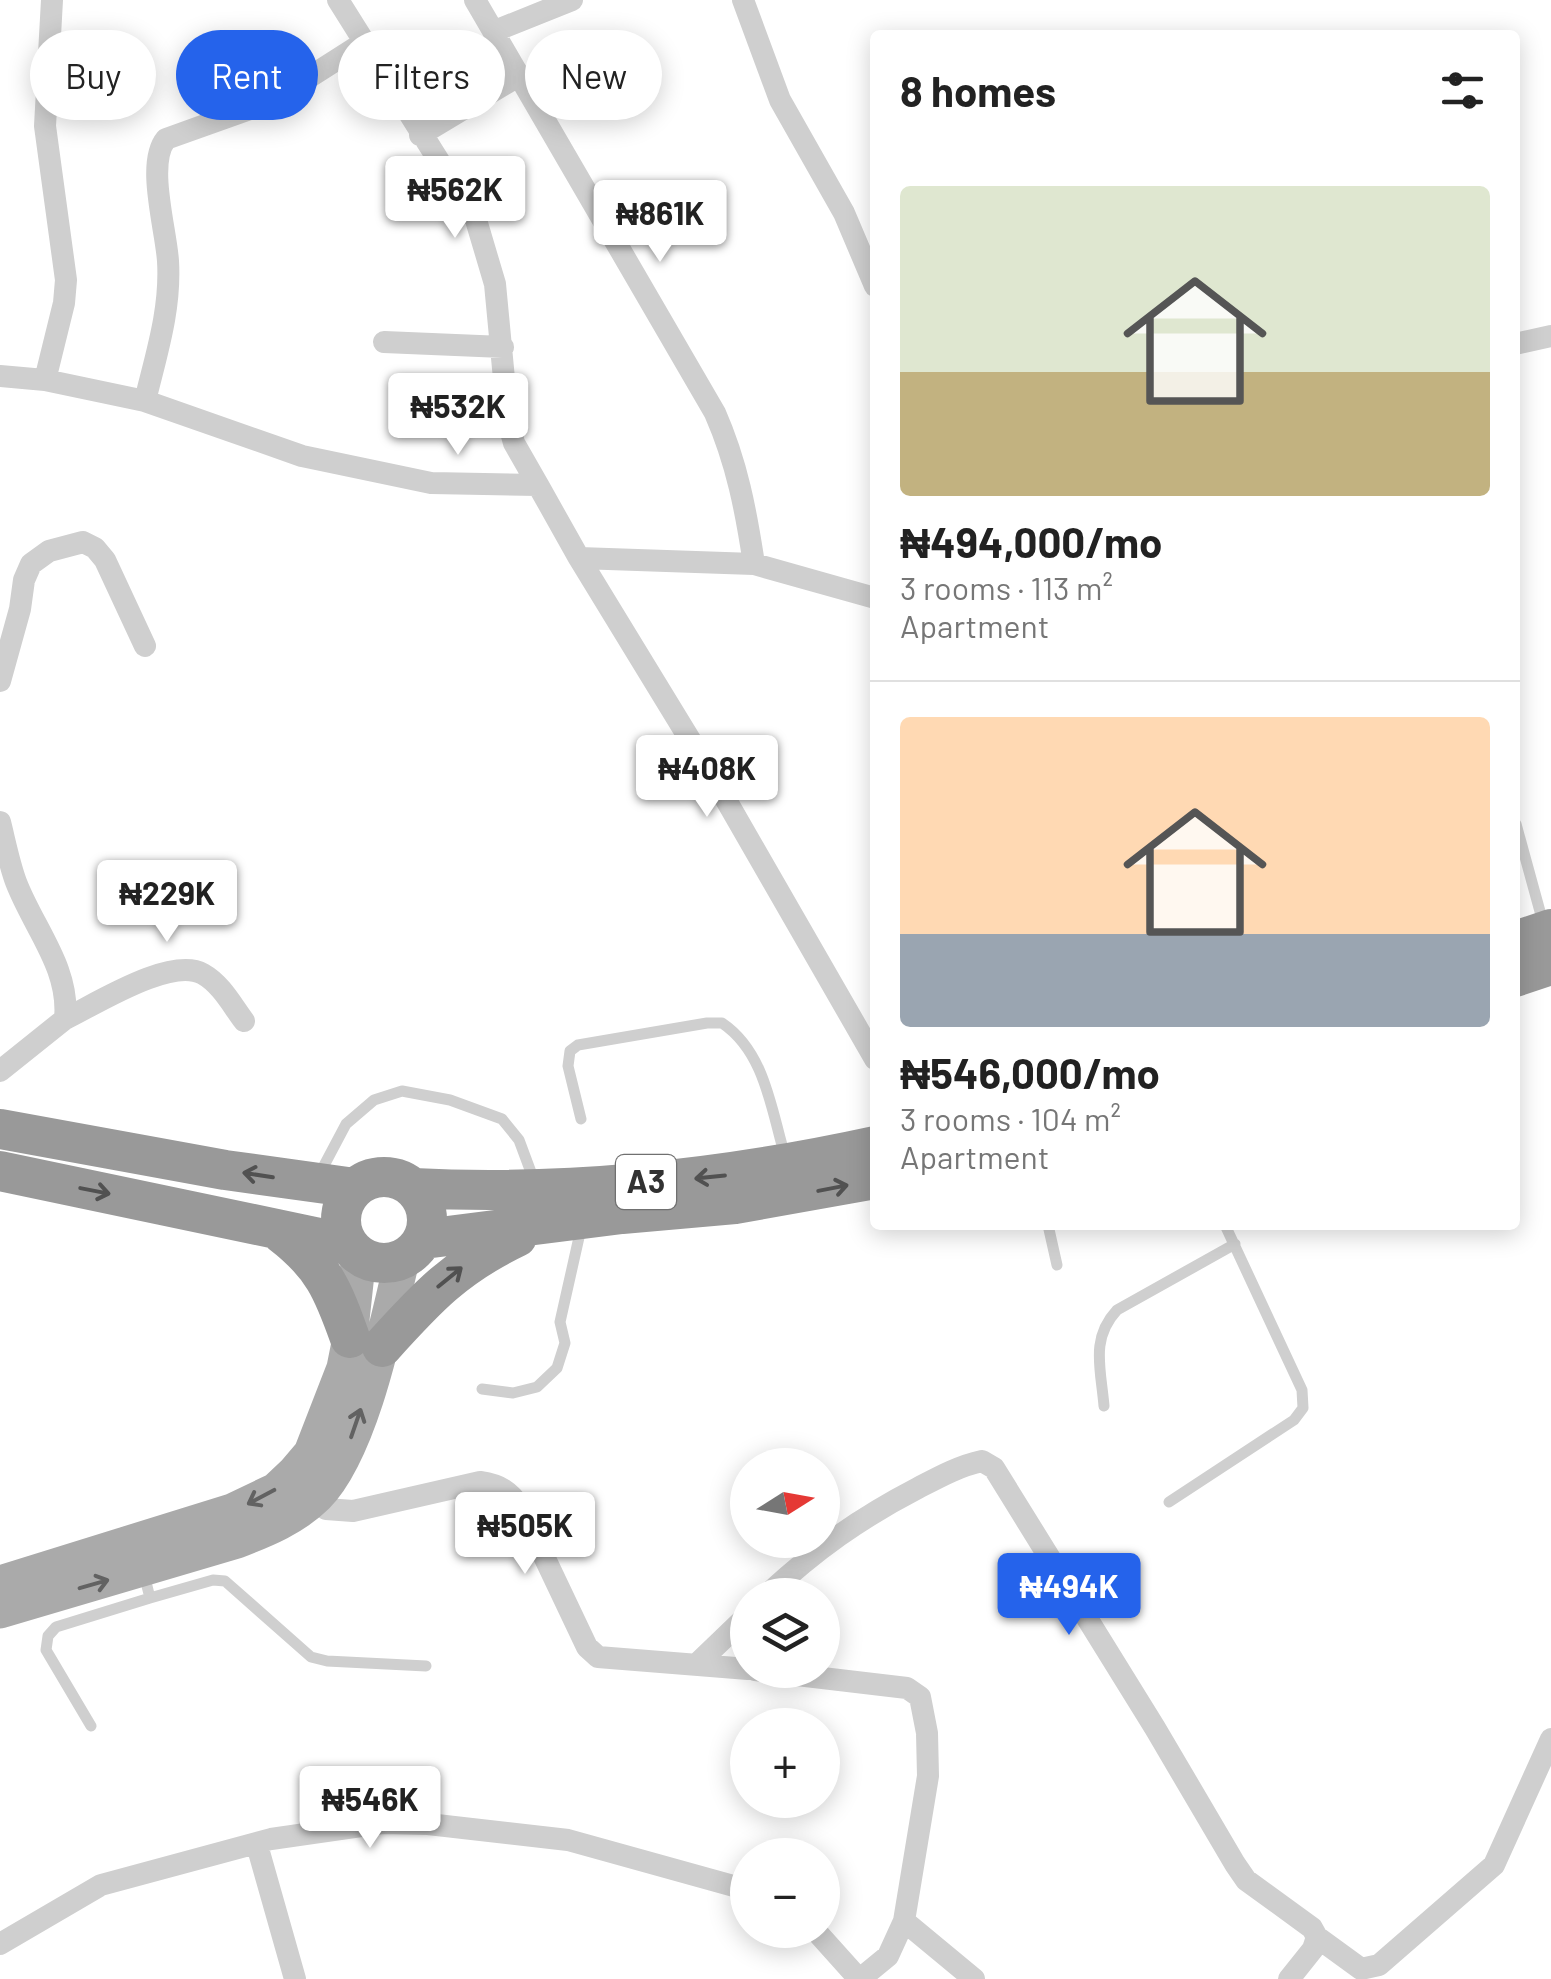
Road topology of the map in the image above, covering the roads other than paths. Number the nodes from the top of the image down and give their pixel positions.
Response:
1 (52, 0) edge
2 (338, 0) edge
3 (475, 0) edge
4 (572, 0) edge
5 (743, 0) edge
6 (355, 30) edge
7 (495, 30) edge
8 (498, 30) edge
9 (505, 47) edge
10 (338, 59) edge
11 (520, 74) junction
12 (411, 120) edge
13 (420, 135) junction
14 (870, 274) edge
15 (1551, 336) edge
16 (384, 342) dead end
17 (1520, 343) edge
18 (503, 347) junction
19 (0, 376) edge
20 (45, 380) junction
21 (145, 401) junction
22 (538, 485) junction
23 (579, 558) junction
24 (754, 564) junction
25 (870, 597) edge
26 (144, 646) dead end
27 (0, 681) edge
28 (0, 822) edge
29 (1520, 843) edge
30 (1541, 941) edge
31 (1520, 970) edge
32 (64, 1018) junction
33 (244, 1021) dead end
34 (870, 1050) edge
35 (0, 1071) edge
36 (581, 1119) dead end
37 (0, 1129) edge
38 (870, 1147) edge
39 (788, 1165) junction
40 (0, 1171) edge
41 (870, 1180) edge
42 (314, 1184) junction
43 (355, 1188) junction
44 (413, 1188) junction
45 (537, 1208) junction
46 (583, 1220) junction
47 (274, 1228) junction
48 (1049, 1230) edge
49 (1228, 1230) edge
50 (1235, 1244) junction
51 (353, 1250) junction
52 (413, 1250) junction
53 (1058, 1265) dead end
54 (366, 1342) junction
55 (482, 1389) dead end
56 (1104, 1406) dead end
57 (316, 1497) junction
58 (1169, 1502) dead end
59 (787, 1578) edge
60 (0, 1583) edge
61 (146, 1584) junction
62 (0, 1611) edge
63 (730, 1632) edge
64 (698, 1663) junction
65 (426, 1666) dead end
66 (730, 1667) edge
67 (840, 1680) edge
68 (91, 1726) dead end
69 (1551, 1739) edge
70 (257, 1845) junction
71 (730, 1885) edge
72 (904, 1922) junction
73 (1317, 1938) junction
74 (0, 1944) edge
75 (832, 1948) edge
76 (295, 1979) edge
77 (860, 1979) edge
78 (974, 1979) edge
79 (1289, 1979) edge

1 - 20 street
2 - 6 street
3 - 7 street
4 - 8 street
5 - 14 street
9 - 11 street
10 - 21 street
11 - 13 street
11 - 24 street
12 - 13 street
13 - 18 street
15 - 17 street
16 - 18 street
18 - 22 street
19 - 20 street
20 - 21 street
21 - 22 street
22 - 23 street
23 - 24 street
23 - 34 street
24 - 25 street
26 - 27 street
28 - 32 street
29 - 30 lane
30 - 31 highway
32 - 33 street
32 - 35 street
36 - 39 lane
42 -> 37 highway
38 - 39 highway, A3
39 -> 45 highway, A3
40 -> 47 highway
46 -> 41 highway, A3
42 - 43 highway
42 - 45 lane
43 - 44 highway
43 - 51 highway
44 - 45 highway, A3
44 - 52 highway
45 - 46 highway, A3
45 - 52 highway, A3
54 -> 45 highway
46 - 55 lane
47 - 51 highway
47 - 54 highway
48 - 53 lane
49 - 50 lane
50 - 56 lane
50 - 58 lane
51 - 52 highway
51 - 54 main road
52 - 54 main road
57 -> 54 main road
54 -> 60 main road
57 - 61 main road
57 - 64 street
59 - 73 street
62 -> 61 main road
61 - 65 lane
61 - 68 lane
63 - 64 street
64 - 66 street
67 - 72 street
69 - 73 street
70 - 71 street
70 - 74 street
70 - 76 street
72 - 77 street
72 - 78 street
73 - 79 street
75 - 77 street

